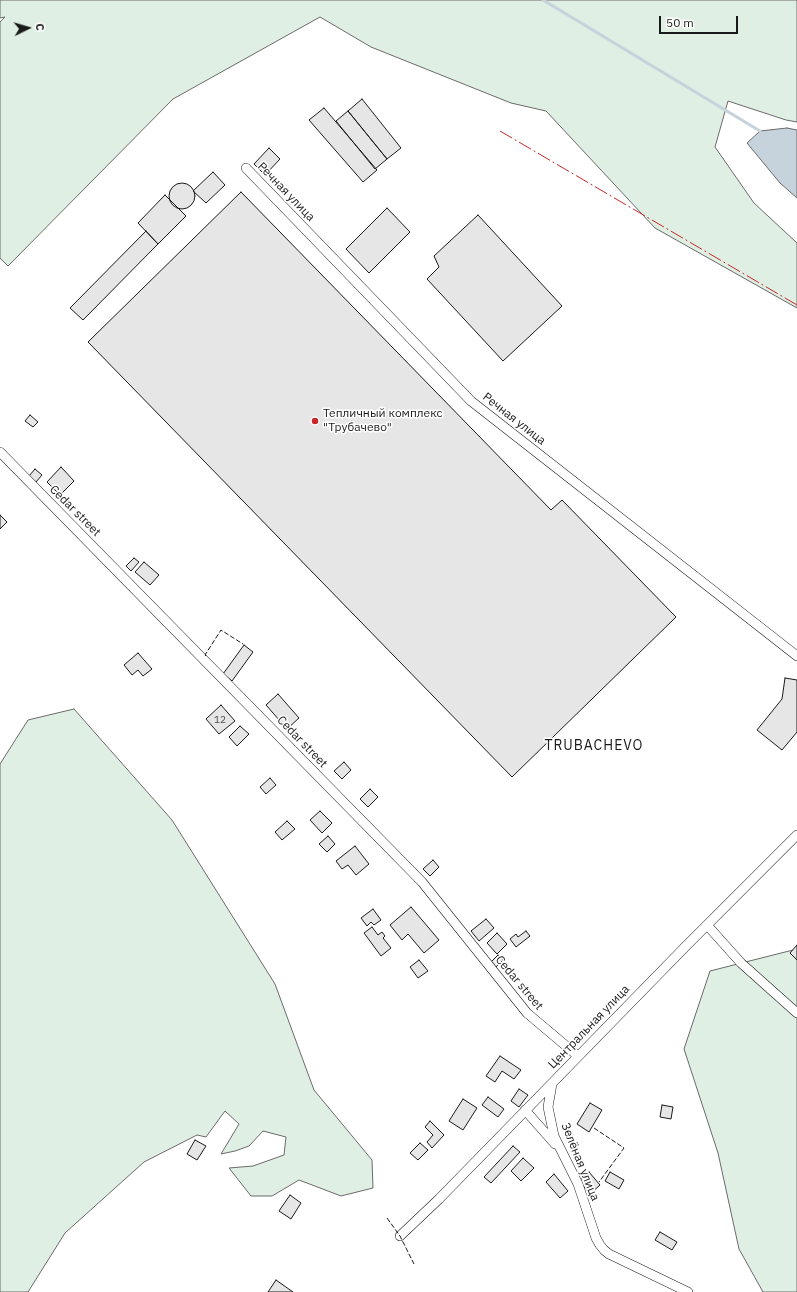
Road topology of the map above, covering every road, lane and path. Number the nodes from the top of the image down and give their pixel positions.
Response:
1 (246, 168) dead end
2 (0, 452) edge
3 (797, 656) edge
4 (797, 836) edge
5 (706, 925) junction
6 (797, 1013) edge
7 (578, 1056) junction
8 (553, 1082) junction
9 (526, 1110) junction
10 (559, 1148) junction
11 (400, 1236) dead end
12 (688, 1292) edge

1 - 3 street, Речная улица
2 - 7 street, Cedar street
4 - 5 street, Центральная улица
5 - 6 street
5 - 7 street, Центральная улица
7 - 8 street, Центральная улица
8 - 9 street, Центральная улица
8 - 10 street, Зелёная улица
9 - 10 street
9 - 11 street, Центральная улица
10 - 12 street, Зелёная улица

